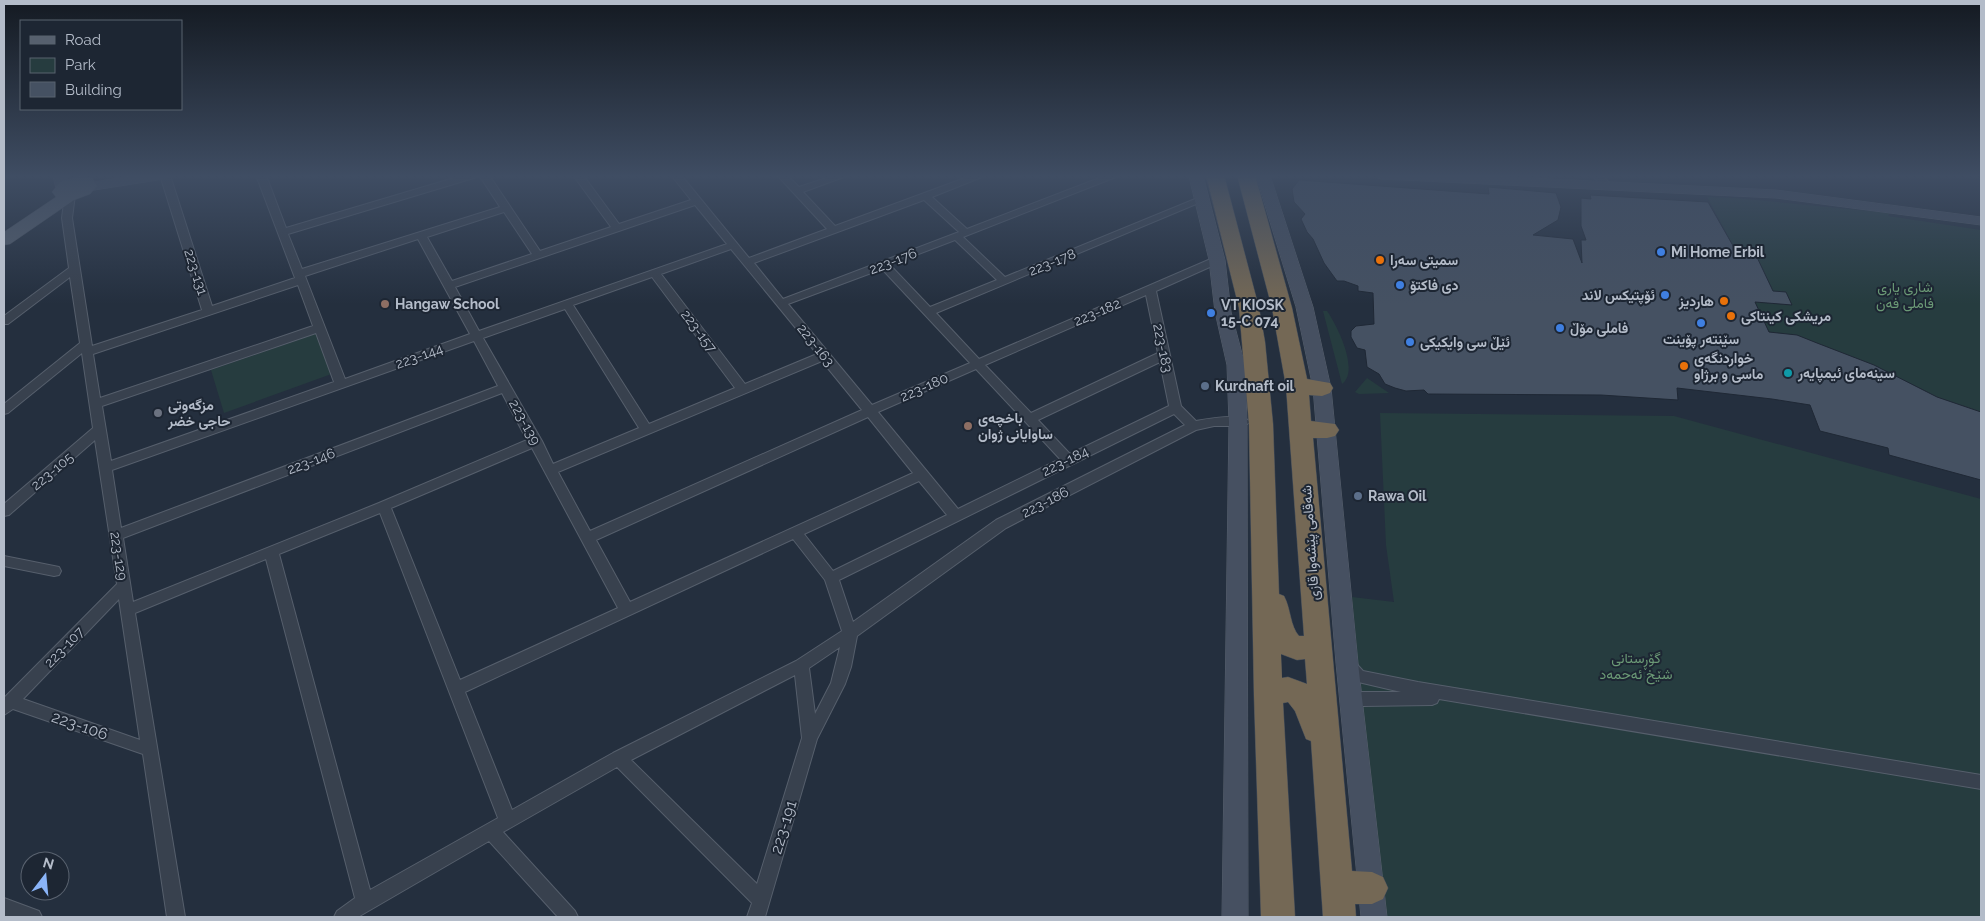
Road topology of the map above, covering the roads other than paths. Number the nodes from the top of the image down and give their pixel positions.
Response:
1 (20, 218) edge
2 (32, 218) edge
3 (67, 218) edge
4 (178, 218) edge
5 (278, 218) edge
6 (330, 218) edge
7 (475, 218) edge
8 (513, 218) edge
9 (610, 218) edge
10 (647, 218) edge
11 (711, 218) edge
12 (822, 218) edge
13 (866, 218) edge
14 (946, 218) edge
15 (1005, 218) edge
16 (1157, 218) edge
17 (1207, 218) edge
18 (1220, 218) edge
19 (1264, 218) edge
20 (1958, 218) edge
21 (1981, 221) edge
22 (4, 228) edge
23 (617, 228) junction
24 (833, 230) junction
25 (283, 232) junction
26 (421, 235) junction
27 (961, 235) junction
28 (4, 240) edge
29 (733, 244) junction
30 (538, 255) junction
31 (1217, 260) junction
32 (748, 262) junction
33 (884, 265) junction
34 (74, 270) junction
35 (654, 273) junction
36 (300, 277) junction
37 (1004, 281) junction
38 (450, 285) junction
39 (1150, 289) junction
40 (782, 303) junction
41 (567, 304) junction
42 (208, 312) junction
43 (929, 312) junction
44 (4, 321) edge
45 (320, 328) junction
46 (478, 336) junction
47 (86, 348) junction
48 (824, 355) junction
49 (1164, 355) junction
50 (978, 364) junction
51 (341, 384) junction
52 (506, 387) junction
53 (1310, 387) junction
54 (743, 390) junction
55 (95, 404) junction
56 (1175, 408) junction
57 (4, 410) edge
58 (870, 411) junction
59 (1030, 419) junction
60 (1250, 423) junction
61 (1193, 426) junction
62 (1301, 428) junction
63 (100, 430) junction
64 (646, 430) junction
65 (1326, 430) junction
66 (536, 441) junction
67 (1068, 460) junction
68 (105, 468) junction
69 (551, 470) junction
70 (922, 474) junction
71 (384, 506) junction
72 (4, 511) edge
73 (956, 515) junction
74 (795, 532) junction
75 (116, 535) junction
76 (588, 538) junction
77 (271, 551) junction
78 (4, 561) edge
79 (1264, 561) junction
80 (54, 571) dead end
81 (831, 578) junction
82 (124, 585) junction
83 (128, 610) junction
84 (627, 610) junction
85 (850, 634) junction
86 (1317, 642) junction
87 (1347, 663) junction
88 (801, 665) junction
89 (456, 689) junction
90 (1268, 696) junction
91 (1496, 703) junction
92 (1351, 704) junction
93 (7, 705) edge
94 (810, 738) junction
95 (150, 750) junction
96 (619, 758) junction
97 (1329, 778) junction
98 (1981, 782) edge
99 (508, 821) junction
100 (491, 831) junction
101 (762, 900) junction
102 (365, 902) junction
103 (1340, 902) edge
104 (1373, 903) edge
105 (4, 907) edge
106 (32, 917) edge
107 (176, 917) edge
108 (343, 917) edge
109 (569, 917) edge
110 (756, 917) edge
111 (1235, 917) edge
112 (1278, 917) edge

1 - 22 main road
2 - 28 main road
3 - 34 street, 223-129
4 - 42 street, 223-131
5 - 25 street
6 - 25 street
7 - 26 street
8 - 30 street
9 - 23 street
10 - 23 street
11 - 29 street, 223-163
12 - 24 street
13 - 24 street
14 - 27 street
15 - 27 street, 223-176
16 - 37 street, 223-178
17 - 31 street
18 - 60 highway
19 - 53 highway, شەقامی پێشەوا قازی
20 - 21 street
23 - 30 street
24 - 32 street
25 - 36 street
26 - 36 street
26 - 38 street, 223-139
27 - 33 street, 223-176
27 - 37 street
29 - 32 street, 223-163
29 - 35 street, 223-144
30 - 38 street
31 - 39 street, 223-182
31 - 60 street
32 - 40 street, 223-163
33 - 40 street, 223-176
33 - 43 street
34 - 44 street
34 - 47 street, 223-129
35 - 41 street, 223-144
35 - 54 street, 223-157
36 - 42 street
36 - 45 street
37 - 43 street, 223-178
38 - 46 street, 223-139
39 - 49 street, 223-183
39 - 50 street, 223-182
40 - 48 street, 223-163
41 - 46 street, 223-144
41 - 64 street
42 - 47 street
43 - 50 street
45 - 51 street
45 - 55 street
46 - 51 street, 223-144
46 - 52 street, 223-139
47 - 55 street, 223-129
47 - 57 street
48 - 54 street
48 - 58 street, 223-163
49 - 56 street, 223-183
49 - 59 street
50 - 58 street, 223-180
50 - 59 street
51 - 68 street, 223-144
52 - 66 street, 223-139
52 - 75 street, 223-146
53 - 62 highway, شەقامی پێشەوا قازی
53 - 65 street
54 - 64 street
55 - 63 street, 223-129
56 - 61 street
56 - 67 street, 223-184
58 - 70 street, 223-163
58 - 76 street, 223-180
59 - 67 street
60 - 61 street, 223-186
60 - 79 highway
60 - 111 street
61 - 85 street, 223-186
62 - 65 highway
62 - 86 highway, شەقامی پێشەوا قازی
63 - 68 street, 223-129
63 - 72 street, 223-105
64 - 69 street
65 - 87 street
66 - 69 street, 223-139
66 - 71 street
67 - 73 street, 223-184
68 - 75 street, 223-129
69 - 76 street, 223-139
70 - 73 street, 223-163
70 - 74 street
71 - 77 street
71 - 89 street
73 - 81 street, 223-184
74 - 81 street
74 - 84 street
75 - 82 street, 223-129
76 - 84 street, 223-139
77 - 83 street
77 - 102 street
78 - 80 street
79 - 86 highway
79 - 90 highway
81 - 85 street
82 - 83 street, 223-129
82 - 93 street, 223-107
83 - 95 street, 223-129
84 - 89 street
85 - 88 street, 223-186
85 - 94 street
86 - 97 highway, شەقامی پێشەوا قازی
87 - 91 street
87 - 92 street
88 - 94 street
88 - 96 street, 223-186
89 - 99 street
90 - 97 highway
90 - 112 highway
91 - 92 street
91 - 98 street
92 - 104 street
93 - 95 street, 223-106
94 - 101 street, 223-191
95 - 107 street, 223-129
96 - 99 street, 223-186
96 - 101 street
97 - 103 highway, شەقامی پێشەوا قازی
99 - 100 street, 223-186
100 - 102 street, 223-186
100 - 109 street
101 - 110 street, 223-191
102 - 108 street, 223-186
103 - 104 highway
105 - 106 street

